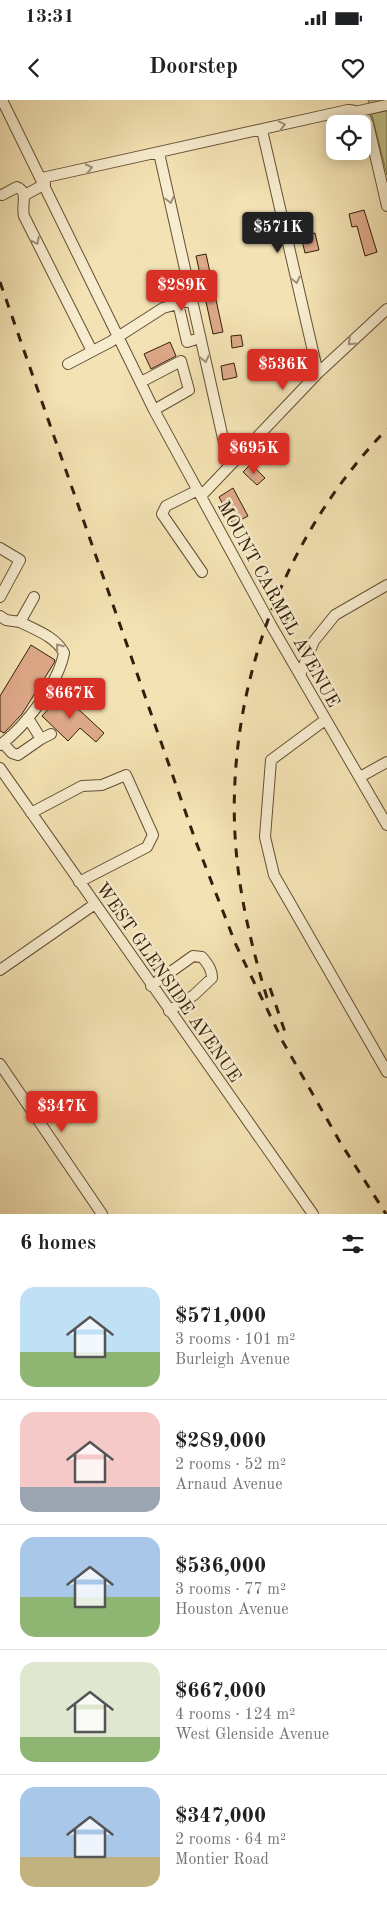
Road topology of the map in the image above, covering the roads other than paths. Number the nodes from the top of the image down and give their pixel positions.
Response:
1 (2, 100) edge
2 (387, 105) edge
3 (359, 110) junction
4 (262, 130) junction
5 (159, 153) junction
6 (43, 181) junction
7 (2, 195) dead end
8 (25, 195) junction
9 (387, 206) edge
10 (192, 300) junction
11 (178, 303) junction
12 (387, 309) edge
13 (118, 336) junction
14 (200, 338) junction
15 (92, 351) junction
16 (68, 364) dead end
17 (318, 373) junction
18 (141, 382) junction
19 (154, 410) junction
20 (229, 465) junction
21 (200, 493) junction
22 (0, 548) edge
23 (202, 572) dead end
24 (387, 585) edge
25 (0, 597) edge
26 (34, 597) dead end
27 (0, 616) edge
28 (20, 622) junction
29 (300, 675) junction
30 (28, 718) junction
31 (325, 720) junction
32 (51, 734) dead end
33 (41, 740) junction
34 (2, 744) edge
35 (387, 762) edge
36 (0, 768) edge
37 (360, 777) junction
38 (31, 813) junction
39 (387, 824) edge
40 (80, 882) junction
41 (95, 904) junction
42 (0, 970) edge
43 (151, 986) junction
44 (169, 1011) junction
45 (0, 1064) edge
46 (387, 1072) edge
47 (102, 1214) edge
48 (312, 1214) edge

1 - 6 street, MOUNT CARMEL AVENUE
2 - 3 street
4 -> 3 street
3 - 9 street
4 - 5 street
4 -> 17 street
6 -> 5 street
5 -> 10 street
6 - 8 street
6 - 13 street, MOUNT CARMEL AVENUE
7 - 8 street
8 -> 15 street
10 - 11 street
10 - 14 street
11 - 13 street
11 - 14 street
12 -> 17 street
13 - 15 street
13 - 18 street, MOUNT CARMEL AVENUE
14 -> 20 street
15 - 16 street
17 - 20 street
18 - 19 street, MOUNT CARMEL AVENUE
18 - 19 street
19 - 21 street, MOUNT CARMEL AVENUE
20 - 21 street
21 - 23 street
21 - 29 street, MOUNT CARMEL AVENUE
22 - 25 street
24 - 29 street
26 - 28 street
27 - 28 street
30 -> 28 street
29 - 31 street, MOUNT CARMEL AVENUE
30 - 33 street
30 - 34 street
31 - 37 street, MOUNT CARMEL AVENUE
31 - 46 street
32 - 33 street
33 - 34 street
35 - 37 street
36 - 38 street, WEST GLENSIDE AVENUE
37 - 39 street, MOUNT CARMEL AVENUE
38 - 40 street, WEST GLENSIDE AVENUE
38 - 40 street
40 - 41 street, WEST GLENSIDE AVENUE
41 - 42 street
41 - 43 street, WEST GLENSIDE AVENUE
43 - 44 street, WEST GLENSIDE AVENUE
43 - 44 street
44 - 48 street, WEST GLENSIDE AVENUE
45 - 47 street

